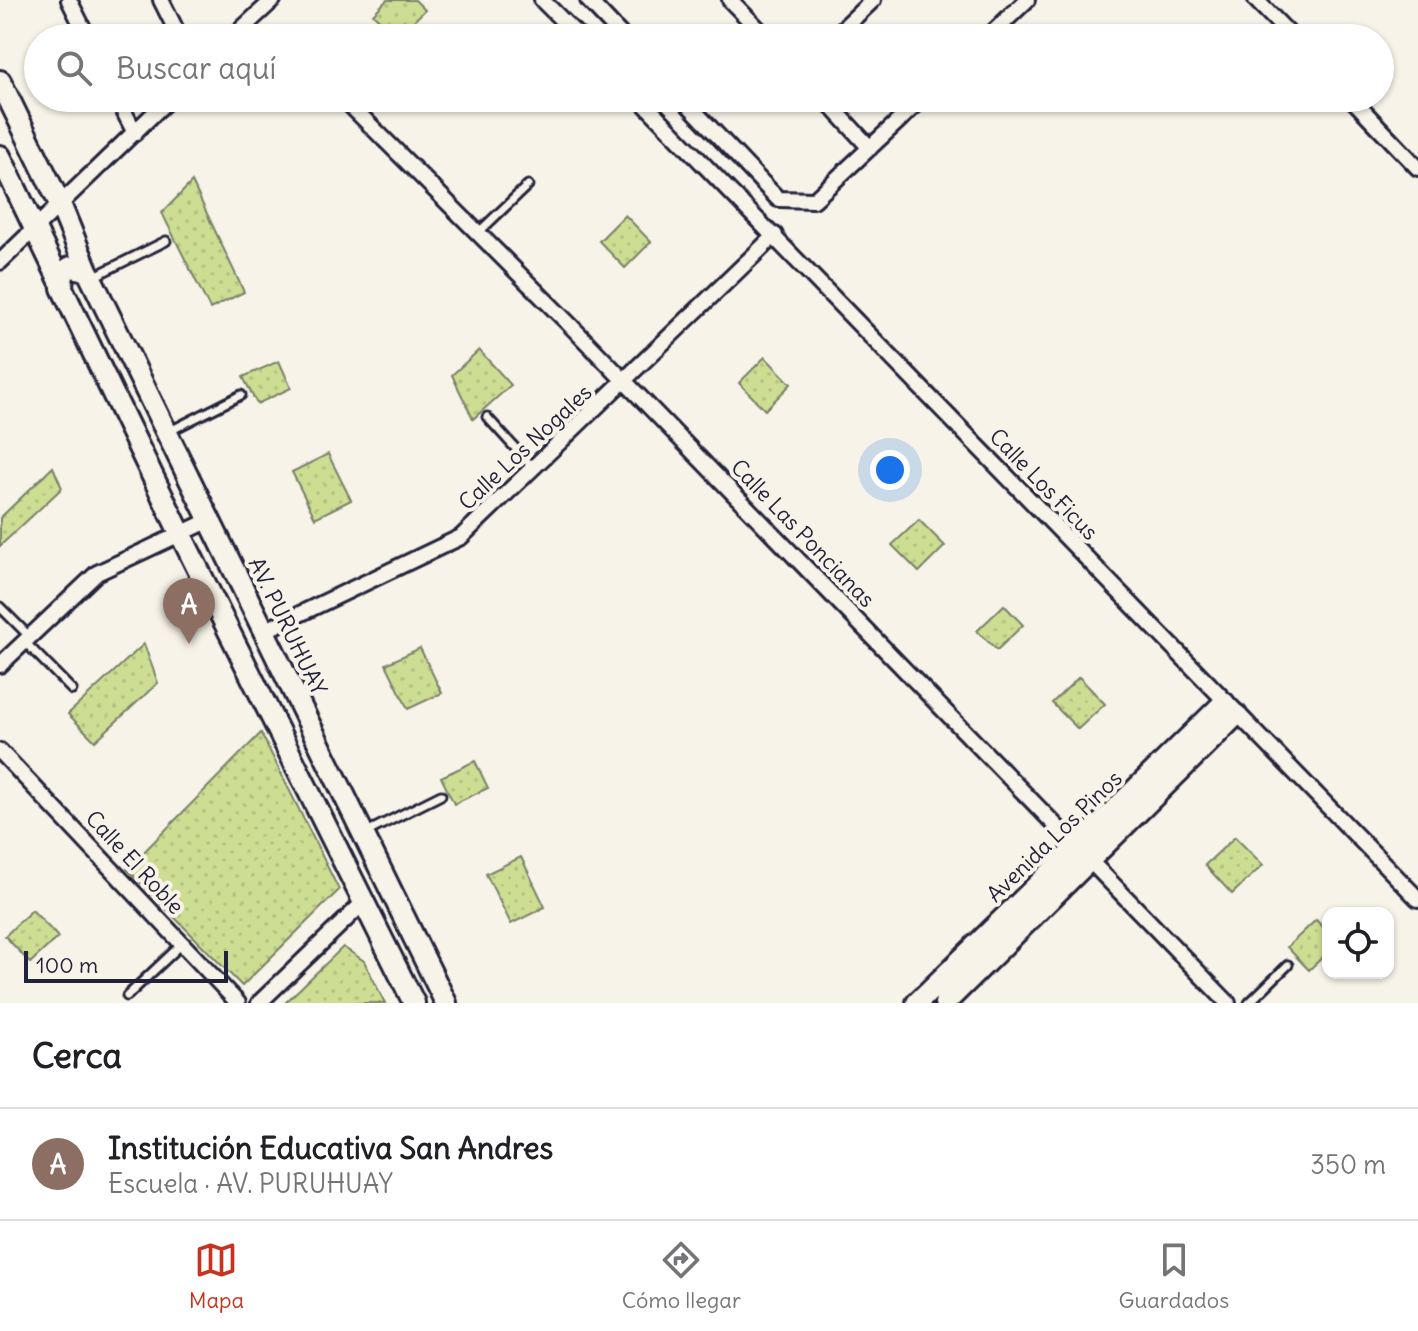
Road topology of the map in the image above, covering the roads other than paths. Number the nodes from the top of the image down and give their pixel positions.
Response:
1 (69, 0) edge
2 (161, 0) edge
3 (273, 0) edge
4 (542, 0) edge
5 (588, 0) edge
6 (730, 0) edge
7 (873, 0) edge
8 (1027, 0) edge
9 (1256, 0) edge
10 (81, 24) edge
11 (173, 24) edge
12 (247, 24) edge
13 (566, 24) edge
14 (611, 24) edge
15 (753, 24) edge
16 (848, 24) edge
17 (1002, 24) edge
18 (1279, 24) edge
19 (0, 81) edge
20 (124, 112) edge
21 (156, 112) edge
22 (357, 112) edge
23 (653, 112) edge
24 (695, 112) edge
25 (837, 112) edge
26 (908, 112) edge
27 (1364, 112) edge
28 (135, 133) junction
29 (870, 148) junction
30 (0, 156) edge
31 (1418, 168) edge
32 (528, 185) dead end
33 (60, 204) junction
34 (36, 228) junction
35 (478, 233) junction
36 (775, 235) junction
37 (166, 241) dead end
38 (0, 262) edge
39 (89, 274) junction
40 (60, 281) junction
41 (625, 382) junction
42 (241, 395) dead end
43 (487, 417) dead end
44 (167, 432) junction
45 (534, 469) junction
46 (210, 520) junction
47 (181, 535) junction
48 (0, 607) edge
49 (264, 631) junction
50 (27, 639) junction
51 (0, 665) edge
52 (72, 690) dead end
53 (1230, 709) junction
54 (0, 751) edge
55 (441, 795) dead end
56 (363, 834) junction
57 (1084, 853) junction
58 (1418, 899) edge
59 (365, 901) junction
60 (182, 944) junction
61 (1288, 965) dead end
62 (127, 996) dead end
63 (238, 1003) edge
64 (259, 1003) edge
65 (414, 1003) edge
66 (446, 1003) edge
67 (917, 1003) edge
68 (945, 1003) edge
69 (1228, 1003) edge
70 (1249, 1003) edge

1 - 10 street
2 - 11 street
3 - 12 street
4 - 13 street
5 - 14 street
6 - 15 street
7 - 16 street
8 - 17 street
9 - 18 street
19 - 33 main road, AV. PURUHUAY
20 - 28 street
21 - 28 street
22 - 35 street, Calle Las Poncianas
23 - 36 street, Calle Los Ficus
24 - 29 street
25 - 29 street
26 - 29 street
27 - 31 street
28 - 33 street
30 - 34 main road
32 - 35 lane
33 - 34 street
33 - 39 main road, AV. PURUHUAY
34 - 38 street
34 - 40 main road
35 - 41 street, Calle Las Poncianas
36 - 41 street, Calle Los Nogales
36 - 53 street, Calle Los Ficus
37 - 39 lane
39 - 40 main road
39 - 44 main road, AV. PURUHUAY
40 - 47 main road
41 - 45 street, Calle Los Nogales
41 - 57 street, Calle Las Poncianas
42 - 44 lane
43 - 45 lane
44 - 46 main road, AV. PURUHUAY
45 - 49 street, Calle Los Nogales
46 - 47 street
46 - 49 main road, AV. PURUHUAY
47 - 50 street
47 - 59 main road
48 - 50 lane
49 - 56 main road, AV. PURUHUAY
50 - 51 street
50 - 52 lane
53 - 57 main road, Avenida Los Pinos
53 - 58 street, Calle Los Ficus
54 - 60 street, Calle El Roble
55 - 56 lane
56 - 66 main road, AV. PURUHUAY
57 - 67 main road, Avenida Los Pinos
57 - 68 main road, Avenida Los Pinos
57 - 69 street, Calle Las Poncianas
59 - 64 street
59 - 65 main road
60 - 62 lane
60 - 63 street, Calle El Roble
61 - 70 lane

